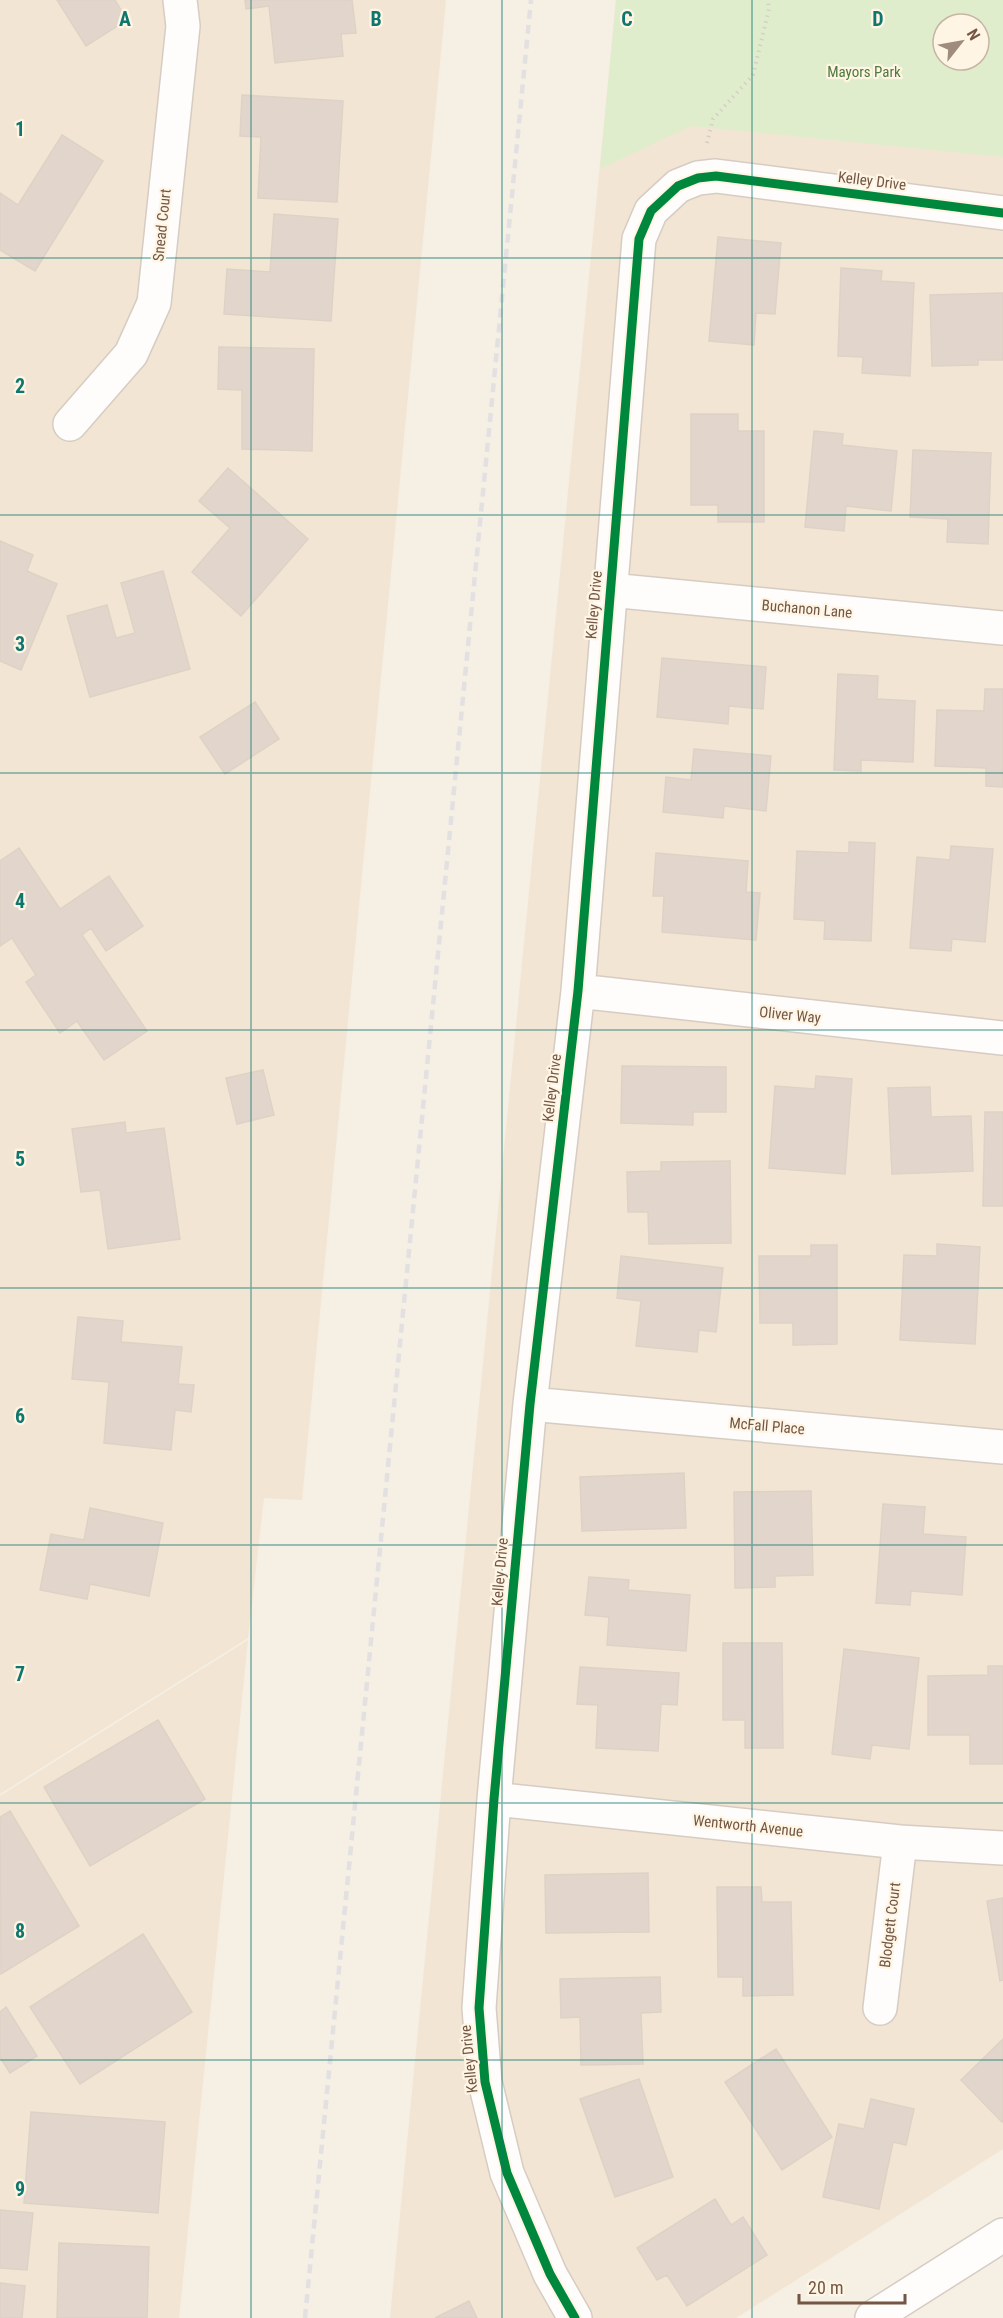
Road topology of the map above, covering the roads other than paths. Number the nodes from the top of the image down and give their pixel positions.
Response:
1 (180, 0) edge
2 (1003, 213) edge
3 (70, 424) dead end
4 (610, 590) junction
5 (1003, 628) edge
6 (578, 991) junction
7 (1003, 1038) edge
8 (530, 1404) junction
9 (1003, 1447) edge
10 (494, 1799) junction
11 (900, 1842) junction
12 (1003, 1848) edge
13 (880, 2008) dead end
14 (1003, 2235) edge
15 (575, 2318) edge
16 (872, 2318) edge

1 - 3 street, Snead Court
2 - 4 street, Kelley Drive
4 - 5 street, Buchanon Lane
4 - 6 street, Kelley Drive
6 - 7 street, Oliver Way
6 - 8 street, Kelley Drive
8 - 9 street, McFall Place
8 - 10 street, Kelley Drive
10 - 11 street, Wentworth Avenue
10 - 15 street, Kelley Drive
11 - 12 street, Wentworth Avenue
11 - 13 street, Blodgett Court
14 - 16 street

